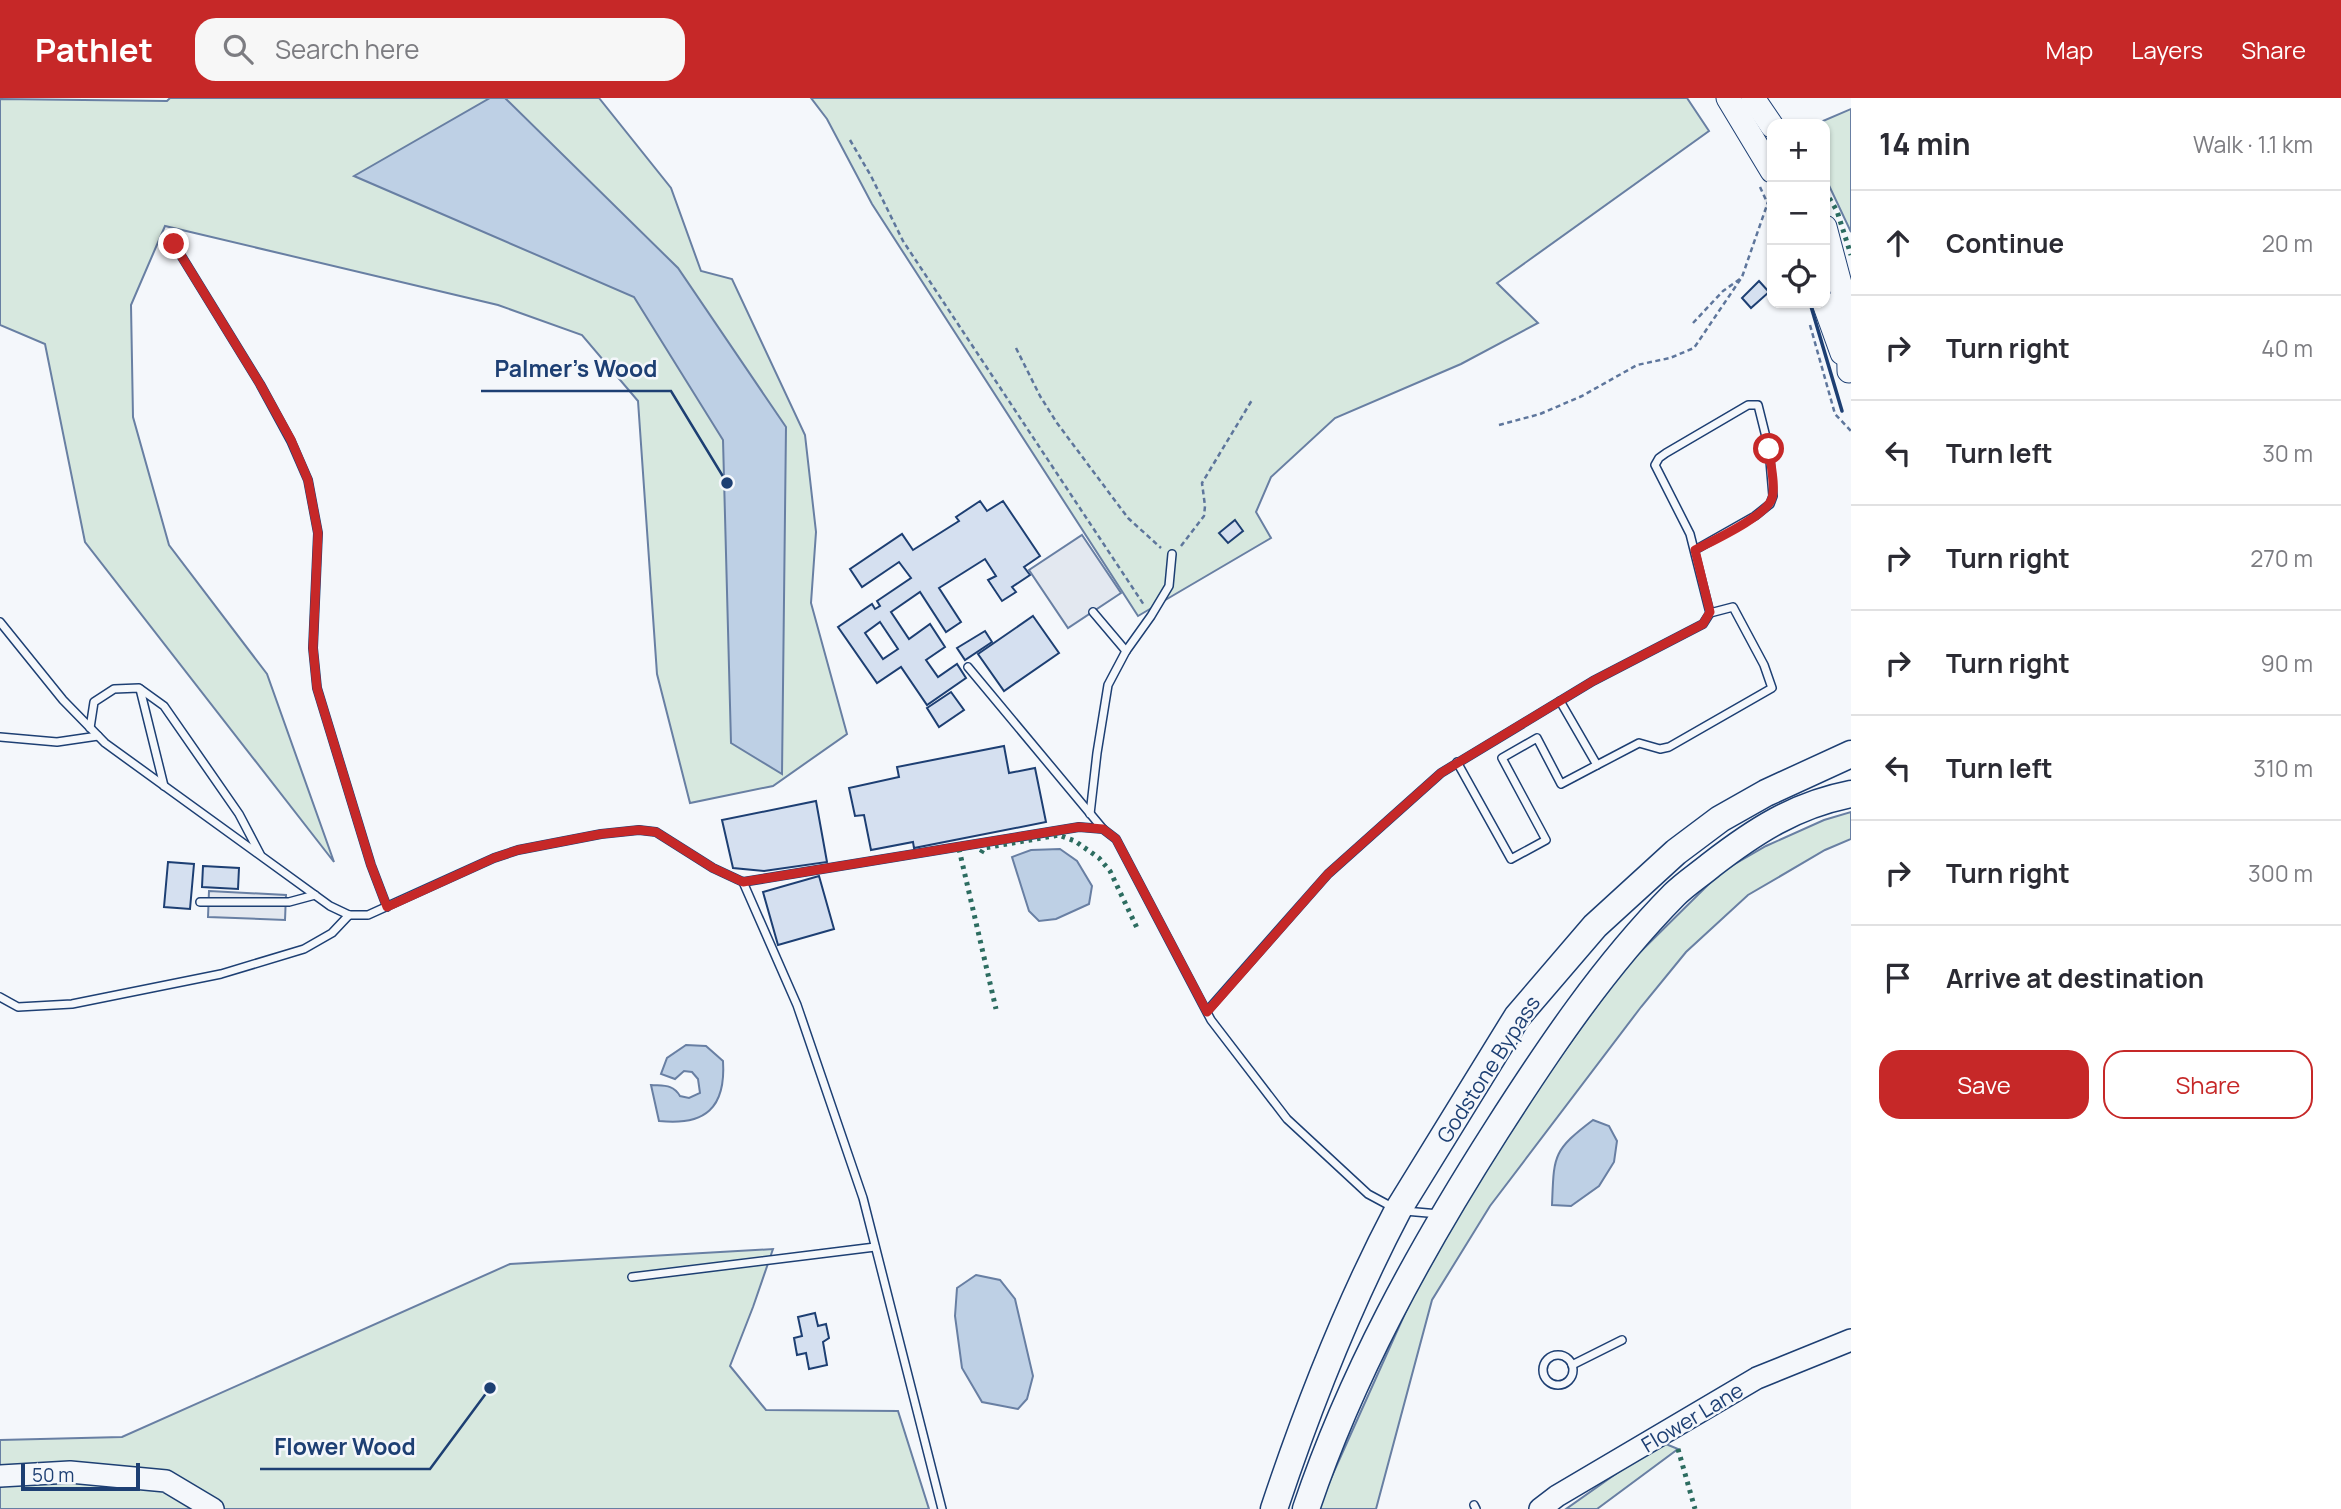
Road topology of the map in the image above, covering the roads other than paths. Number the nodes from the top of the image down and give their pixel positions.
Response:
1 (1728, 98) edge
2 (1767, 163) edge
3 (174, 244) dead end
4 (1830, 245) edge
5 (1826, 308) edge
6 (1850, 374) edge
7 (1695, 550) junction
8 (1172, 554) road end
9 (1093, 612) dead end
10 (1710, 612) junction
11 (0, 622) edge
12 (1126, 651) junction
13 (968, 667) dead end
14 (139, 688) junction
15 (1560, 701) junction
16 (90, 728) junction
17 (98, 736) junction
18 (0, 737) edge
19 (1851, 754) edge
20 (1457, 762) junction
21 (1597, 765) junction
22 (165, 787) junction
23 (1851, 794) edge
24 (1090, 814) junction
25 (1103, 829) junction
26 (260, 856) junction
27 (743, 882) junction
28 (315, 895) junction
29 (201, 902) dead end
30 (387, 907) junction
31 (349, 915) junction
32 (0, 997) edge
33 (1207, 1012) junction
34 (1398, 1210) junction
35 (1443, 1215) junction
36 (875, 1247) junction
37 (632, 1277) dead end
38 (1622, 1340) dead end
39 (1851, 1340) edge
40 (1572, 1365) junction
41 (0, 1476) edge
42 (214, 1509) edge
43 (942, 1509) edge
44 (1274, 1509) edge
45 (1306, 1509) edge
46 (1539, 1509) edge

1 - 2 main road
3 - 30 lane
4 - 6 main road
5 - 6 main road
7 - 7 lane
7 - 10 lane
8 - 12 lane
9 - 12 lane
10 - 15 lane
10 - 21 lane
11 - 16 lane
12 - 24 lane
13 - 24 lane
14 - 16 lane
14 - 22 lane
14 - 26 lane
15 - 20 lane
15 - 21 lane
16 - 17 lane
17 - 18 lane
17 - 22 lane
19 - 34 highway, Godstone Bypass
20 - 21 lane
20 - 33 lane
22 - 26 lane
23 - 35 highway, Godstone Bypass
24 - 25 lane
25 - 27 lane
25 - 33 lane
26 - 28 lane
27 - 30 lane
27 - 36 lane
28 - 29 lane
28 - 31 lane
30 - 31 lane
31 - 32 lane
33 - 34 lane
34 - 35 lane
34 - 44 highway, Godstone Bypass
35 - 45 highway, Godstone Bypass
36 - 37 lane
36 - 43 lane
38 - 40 lane
39 - 46 street, Flower Lane
40 - 40 lane
41 - 42 street

